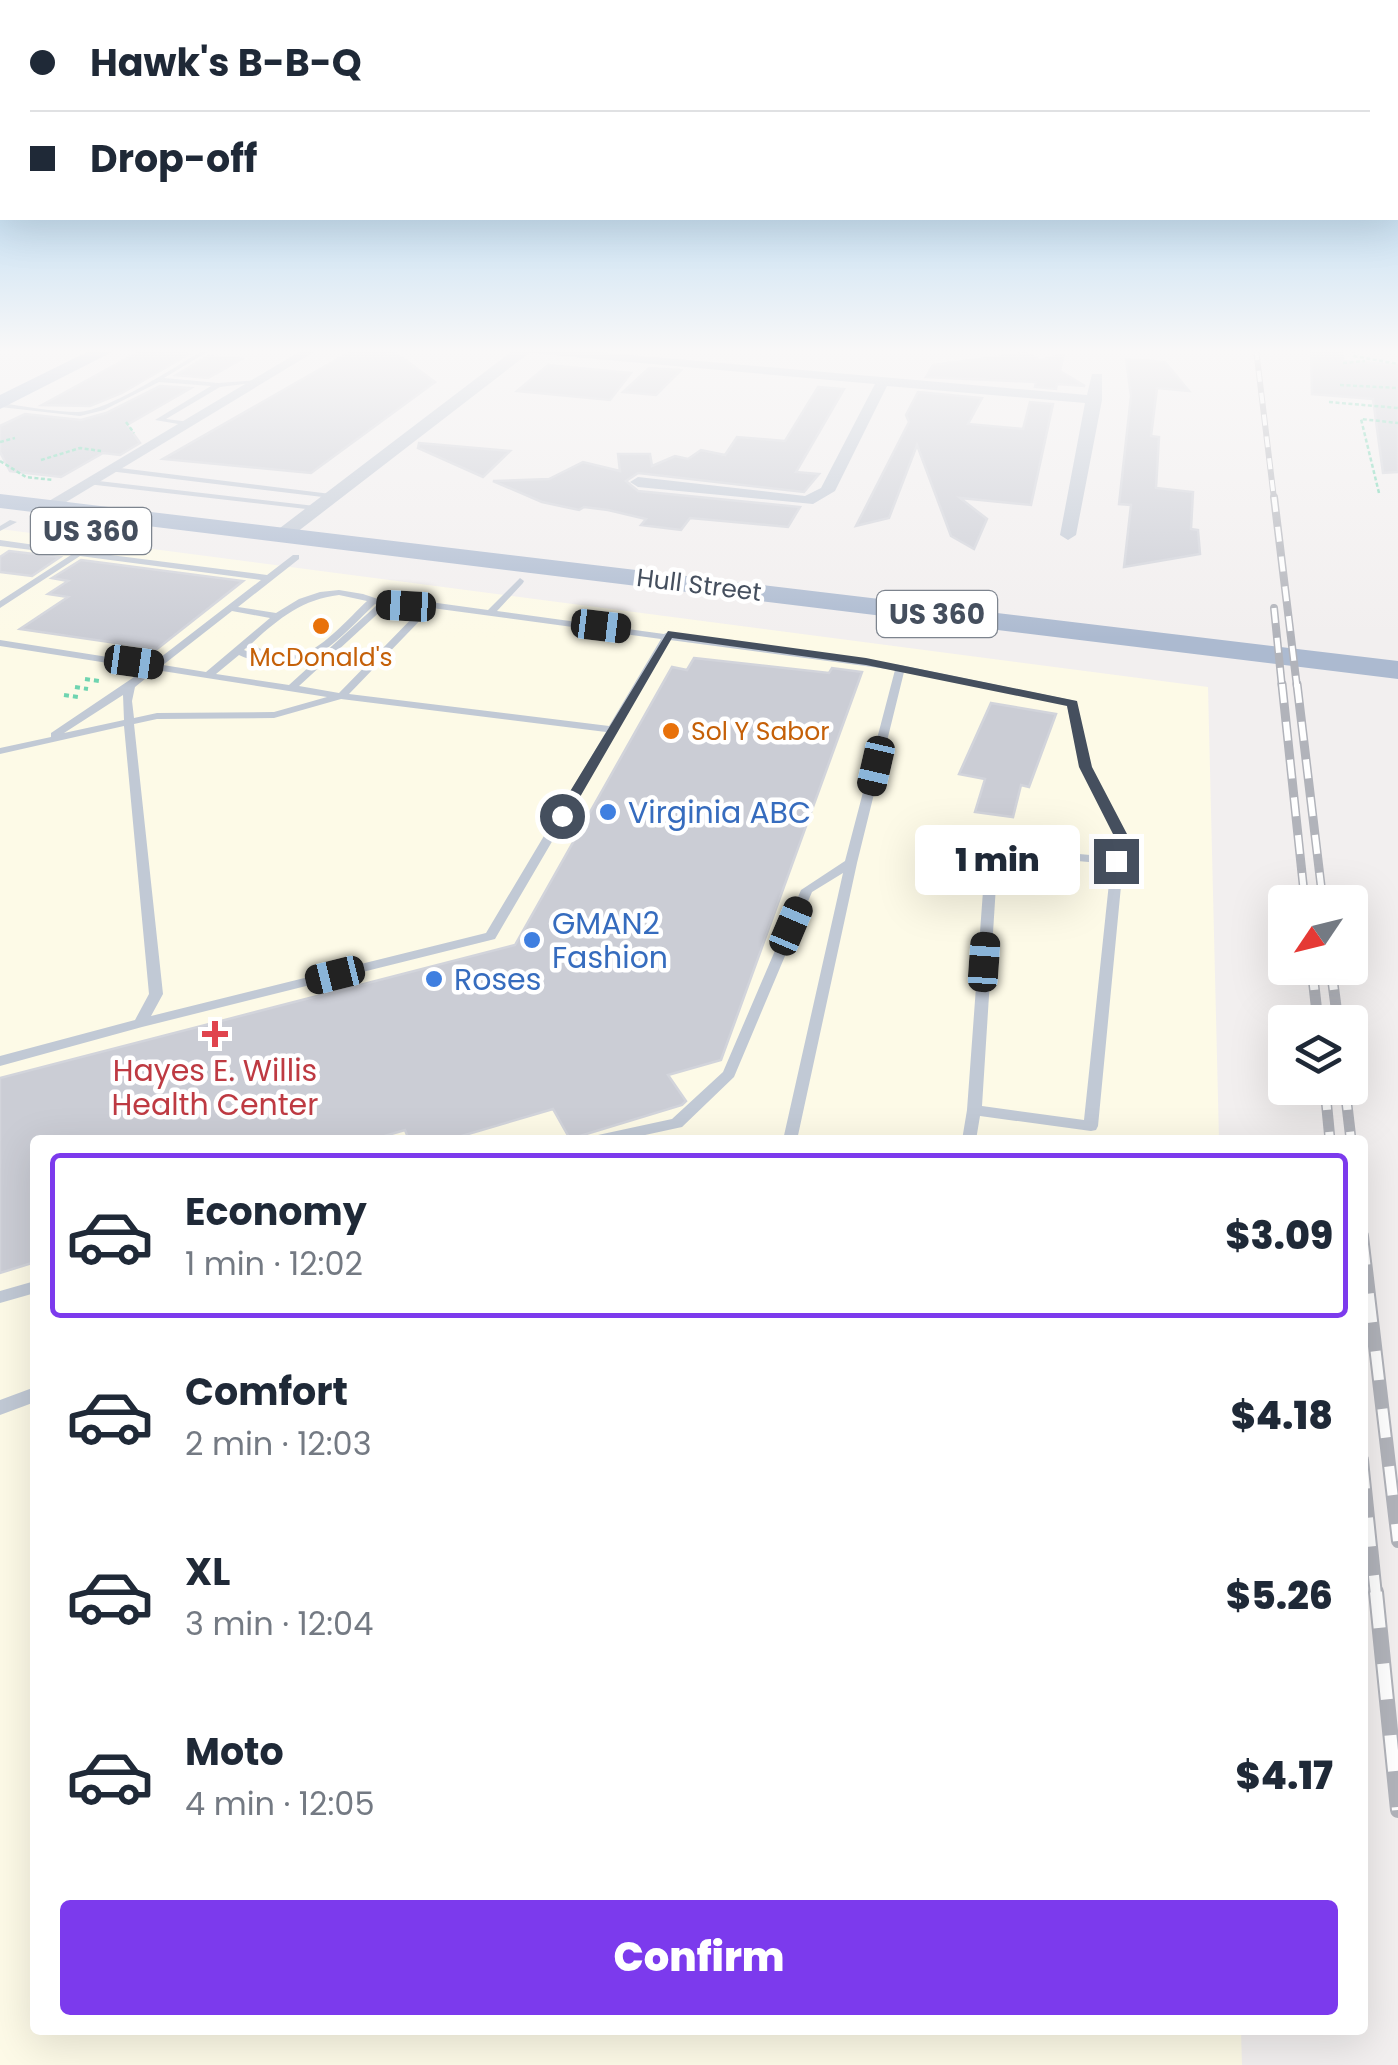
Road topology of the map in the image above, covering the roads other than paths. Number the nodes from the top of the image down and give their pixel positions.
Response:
1 (152, 445) edge
2 (398, 445) edge
3 (850, 445) edge
4 (1085, 445) edge
5 (112, 470) junction
6 (90, 482) junction
7 (638, 482) dead end
8 (332, 496) junction
9 (47, 507) junction
10 (315, 508) junction
11 (2, 518) edge
12 (110, 533) junction
13 (1068, 535) dead end
14 (289, 546) junction
15 (77, 553) junction
16 (267, 578) junction
17 (520, 581) junction
18 (378, 602) junction
19 (0, 605) edge
20 (430, 605) junction
21 (229, 608) junction
22 (490, 613) junction
23 (275, 616) junction
24 (668, 634) junction
25 (0, 643) edge
26 (242, 647) junction
27 (1210, 656) junction
28 (155, 665) junction
29 (900, 668) junction
30 (1398, 670) edge
31 (210, 674) junction
32 (1363, 674) junction
33 (130, 686) junction
34 (1398, 687) edge
35 (291, 688) junction
36 (341, 696) junction
37 (131, 720) junction
38 (612, 730) junction
39 (48, 740) junction
40 (0, 751) edge
41 (1116, 861) junction
42 (852, 863) junction
43 (140, 1023) junction
44 (0, 1061) edge
45 (974, 1110) junction
46 (621, 1135) edge
47 (791, 1135) edge
48 (969, 1135) edge
49 (30, 1288) edge
50 (0, 1298) edge
51 (30, 1396) edge
52 (0, 1408) edge

1 - 5 street
2 - 8 street
3 - 7 street
4 - 13 street
5 - 6 street
5 - 8 lane
6 - 9 street
6 - 10 lane
8 - 10 street
9 - 11 main road, Hull Street / US 360
9 - 14 main road, Hull Street / US 360
10 - 14 street
11 - 12 main road, Hull Street / US 360
11 - 15 lane
12 - 14 main road, Hull Street / US 360
12 - 15 lane
14 - 16 lane
14 - 17 main road, Hull Street / US 360
14 - 27 main road, Hull Street / US 360
15 - 16 lane
15 - 19 lane
16 - 21 lane
17 - 22 lane
17 - 27 main road, Hull Street / US 360
18 - 20 lane
18 - 23 lane
18 - 26 lane
18 - 35 lane
20 - 22 lane
20 - 36 lane
21 - 23 lane
21 - 28 lane
22 - 24 lane
23 - 26 lane
24 - 29 lane
24 - 38 lane
25 - 28 lane
26 - 31 lane
27 - 32 main road, Hull Street / US 360
28 - 31 lane
28 - 33 lane
29 - 41 lane
29 - 42 lane
30 - 32 main road, Hull Street / US 360
31 - 35 lane
32 - 34 main road, Hull Street / US 360
33 - 37 lane
33 - 39 lane
35 - 36 lane
36 - 37 lane
36 - 38 lane
37 - 39 lane
37 - 43 lane
38 - 43 lane
39 - 40 lane
41 - 45 lane
41 - 45 lane
42 - 46 lane
42 - 47 lane
43 - 44 lane
45 - 48 lane
49 - 50 lane
51 - 52 lane

